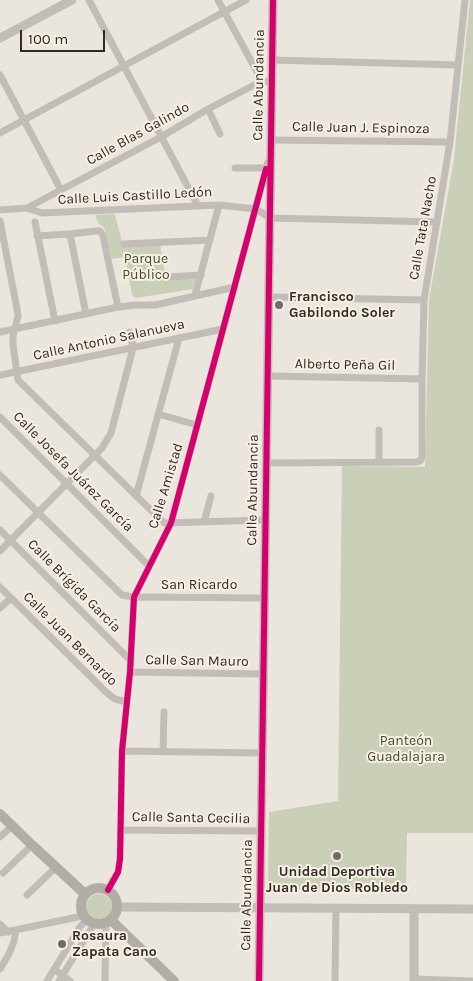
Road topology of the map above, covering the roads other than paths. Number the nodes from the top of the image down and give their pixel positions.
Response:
1 (72, 0) edge
2 (89, 0) edge
3 (218, 0) edge
4 (246, 0) edge
5 (273, 0) edge
6 (465, 0) edge
7 (224, 12) junction
8 (0, 38) edge
9 (272, 60) junction
10 (458, 65) junction
11 (124, 66) junction
12 (0, 75) edge
13 (262, 81) junction
14 (272, 82) junction
15 (208, 109) junction
16 (24, 120) junction
17 (0, 133) edge
18 (220, 134) dead end
19 (162, 137) junction
20 (271, 140) junction
21 (450, 142) junction
22 (235, 168) dead end
23 (269, 168) junction
24 (61, 190) junction
25 (219, 205) junction
26 (198, 206) junction
27 (27, 208) junction
28 (256, 209) junction
29 (0, 210) edge
30 (270, 218) junction
31 (0, 221) edge
32 (34, 222) dead end
33 (437, 222) junction
34 (70, 234) junction
35 (37, 236) junction
36 (210, 240) junction
37 (124, 244) dead end
38 (201, 275) junction
39 (167, 276) dead end
40 (235, 287) junction
41 (195, 295) junction
42 (269, 297) junction
43 (424, 300) junction
44 (118, 307) junction
45 (86, 314) junction
46 (55, 321) junction
47 (15, 329) junction
48 (223, 329) junction
49 (0, 332) edge
50 (130, 332) dead end
51 (179, 338) junction
52 (133, 348) junction
53 (16, 372) junction
54 (0, 375) edge
55 (268, 376) junction
56 (422, 379) junction
57 (158, 414) junction
58 (0, 417) edge
59 (197, 425) junction
60 (379, 430) dead end
61 (95, 455) junction
62 (379, 462) junction
63 (266, 463) junction
64 (0, 475) edge
65 (67, 483) junction
66 (136, 496) junction
67 (211, 496) dead end
68 (38, 512) junction
69 (265, 520) junction
70 (171, 522) junction
71 (204, 522) junction
72 (0, 530) edge
73 (10, 540) junction
74 (0, 551) edge
75 (149, 566) junction
76 (0, 587) edge
77 (134, 597) junction
78 (11, 598) junction
79 (264, 598) junction
80 (0, 608) edge
81 (130, 660) junction
82 (130, 672) junction
83 (263, 674) junction
84 (127, 702) junction
85 (164, 712) dead end
86 (122, 752) junction
87 (163, 752) junction
88 (262, 753) junction
89 (0, 814) edge
90 (11, 825) junction
91 (121, 830) junction
92 (261, 831) junction
93 (0, 835) edge
94 (32, 845) junction
95 (56, 867) junction
96 (3, 873) dead end
97 (108, 890) junction
98 (85, 894) junction
99 (27, 895) dead end
100 (117, 907) junction
101 (260, 908) junction
102 (336, 908) junction
103 (414, 909) junction
104 (473, 909) edge
105 (88, 920) junction
106 (108, 922) junction
107 (0, 924) edge
108 (12, 931) junction
109 (0, 933) edge
110 (0, 969) edge
111 (54, 969) junction
112 (61, 978) edge
113 (414, 980) edge
114 (47, 981) edge
115 (70, 981) edge
116 (105, 981) edge
117 (174, 981) edge
118 (259, 981) edge
119 (335, 981) edge
120 (473, 981) edge

1 - 8 street
2 - 11 street
3 - 7 street
4 - 7 street
5 - 9 street, Calle Abundancia
6 - 10 street, Calle Tata Nacho
7 - 11 street
7 - 13 street
9 - 10 street
9 - 14 street, Calle Abundancia
10 - 21 street, Calle Tata Nacho
11 - 16 street
11 - 19 street
12 - 16 street
13 - 14 street
13 - 15 street, Calle Blas Galindo
14 - 20 street, Calle Abundancia
15 - 18 street
15 - 19 street, Calle Blas Galindo
16 - 17 street
16 - 24 street
19 - 24 street, Calle Blas Galindo
19 - 26 street
20 - 21 street, Calle Juan J. Espinoza
20 - 23 street, Calle Abundancia
21 - 33 street, Calle Tata Nacho
22 - 23 street
23 - 28 street, Calle Amistad
23 - 30 street, Calle Abundancia
24 - 27 street, Calle Blas Galindo
25 - 26 street, Calle Luis Castillo Ledón
25 - 28 street, Calle Luis Castillo Ledón
25 - 36 street
26 - 27 street, Calle Luis Castillo Ledón
27 - 29 street, Calle Luis Castillo Ledón
28 - 30 street, Calle Luis Castillo Ledón
28 - 40 street, Calle Amistad
30 - 33 street
30 - 42 street, Calle Abundancia
31 - 47 street
32 - 35 street
33 - 43 street, Calle Tata Nacho
34 - 35 street
34 - 44 street
34 - 45 street
35 - 46 street
36 - 37 street
36 - 38 street
38 - 39 street
38 - 41 street
40 - 41 street
40 - 48 street, Calle Amistad
41 - 44 street
42 - 43 street
42 - 55 street, Calle Abundancia
43 - 56 street, Calle Tata Nacho
44 - 45 street
45 - 46 street
46 - 47 street
47 - 49 street
47 - 53 street
48 - 51 street, Calle Antonio Salanueva
48 - 59 street, Calle Amistad
50 - 52 street
51 - 52 street, Calle Antonio Salanueva
51 - 57 street
52 - 53 street, Calle Antonio Salanueva
52 - 61 street
53 - 54 street, Calle Antonio Salanueva
53 - 61 street
55 - 56 street, Alberto Peña Gil
55 - 63 street, Calle Abundancia
56 - 62 street, Calle Tata Nacho
57 - 59 street
57 - 66 street
58 - 65 street, Calle Josefa Juárez García
59 - 70 street, Calle Amistad
60 - 62 street
61 - 65 street
61 - 66 street
62 - 63 street
63 - 69 street, Calle Abundancia
64 - 68 street
65 - 68 street
65 - 75 street, Calle Josefa Juárez García
66 - 70 street
67 - 71 street
68 - 73 street
68 - 77 street
69 - 71 street
69 - 79 street, Calle Abundancia
70 - 71 street
70 - 75 street, Calle Amistad
72 - 73 street, Calle Brígida García
73 - 74 street
73 - 81 street, Calle Brígida García
75 - 77 street, Calle Amistad
76 - 78 street, Calle Juan Bernardo
77 - 79 street, San Ricardo
77 - 81 street, Calle Amistad
78 - 80 street
78 - 84 street, Calle Juan Bernardo
79 - 83 street, Calle Abundancia
81 - 82 street, Calle Amistad
82 - 83 street, Calle San Mauro
82 - 84 street, Calle Amistad
83 - 88 street, Calle Abundancia
84 - 86 street, Calle Amistad
85 - 87 street
86 - 87 street
86 - 91 street, Calle Amistad
87 - 88 street
88 - 92 street, Calle Abundancia
89 - 90 main road
90 - 93 street
90 - 94 main road
91 - 92 street, Calle Santa Cecilia
91 - 97 street, Calle Amistad
92 - 101 street, Calle Abundancia
94 - 95 main road
94 - 96 street
95 - 98 main road
95 - 99 street
97 - 98 main road
97 - 100 main road
98 - 105 main road
100 - 101 street
100 - 106 main road
101 - 102 street
101 - 118 street, Calle Abundancia
102 - 103 street
102 - 119 street
103 - 104 street
103 - 113 street
105 - 106 main road
105 - 108 street
105 - 111 street
105 - 112 street
106 - 116 street
106 - 117 main road
107 - 108 street
108 - 109 street
108 - 110 street
111 - 112 street
111 - 114 street
112 - 115 street
113 - 120 street

